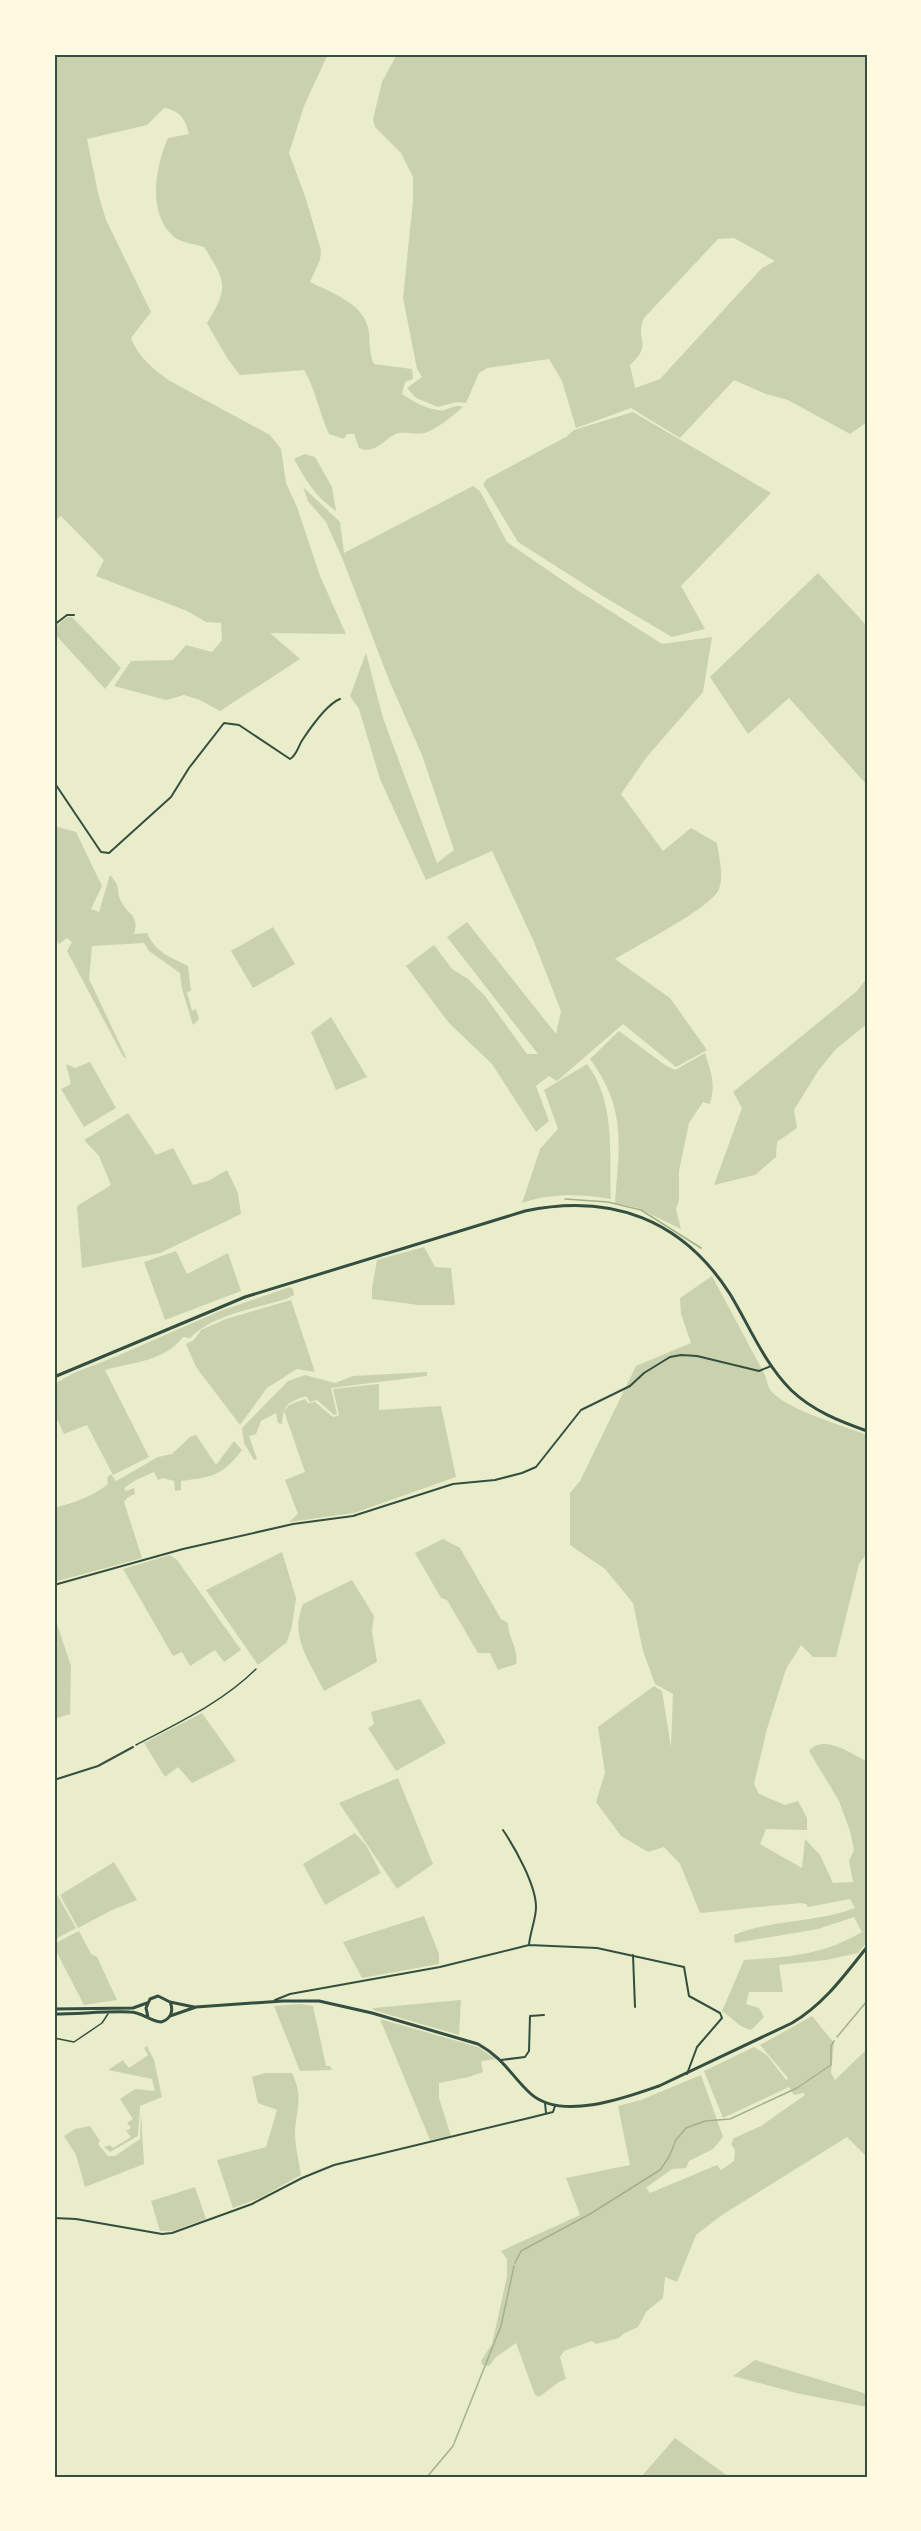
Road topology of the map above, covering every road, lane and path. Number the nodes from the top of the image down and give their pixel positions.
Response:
1 (74, 615) dead end
2 (54, 624) edge
3 (340, 699) dead end
4 (54, 782) edge
5 (771, 1366) junction
6 (54, 1377) edge
7 (867, 1431) edge
8 (54, 1585) edge
9 (256, 1669) dead end
10 (133, 1747) joint
11 (54, 1780) edge
12 (503, 1830) dead end
13 (529, 1944) junction
14 (867, 1947) edge
15 (633, 1955) junction
16 (170, 2002) junction
17 (273, 2002) junction
18 (147, 2003) junction
19 (196, 2007) junction
20 (635, 2007) dead end
21 (54, 2012) edge
22 (109, 2013) junction
23 (544, 2015) dead end
24 (170, 2016) junction
25 (148, 2017) junction
26 (54, 2038) edge
27 (501, 2060) junction
28 (687, 2074) junction
29 (545, 2103) junction
30 (555, 2106) junction
31 (546, 2113) junction
32 (54, 2218) edge

1 - 2 street
3 - 4 street
5 - 6 main road
5 - 7 main road
5 - 8 street
9 - 10 path
10 - 11 street
12 - 13 street
13 - 15 street
13 - 17 street
14 - 28 main road
15 - 20 street
15 - 28 street
16 - 18 main road
16 - 19 main road
16 - 24 main road
17 - 19 main road
17 - 27 main road
18 - 21 main road
18 - 25 main road
19 - 24 main road
21 - 22 main road
22 - 25 main road
22 - 26 lane
23 - 27 street
24 - 25 main road
27 - 29 main road
28 - 30 main road
29 - 30 main road
29 - 31 street
30 - 31 street
31 - 32 street

